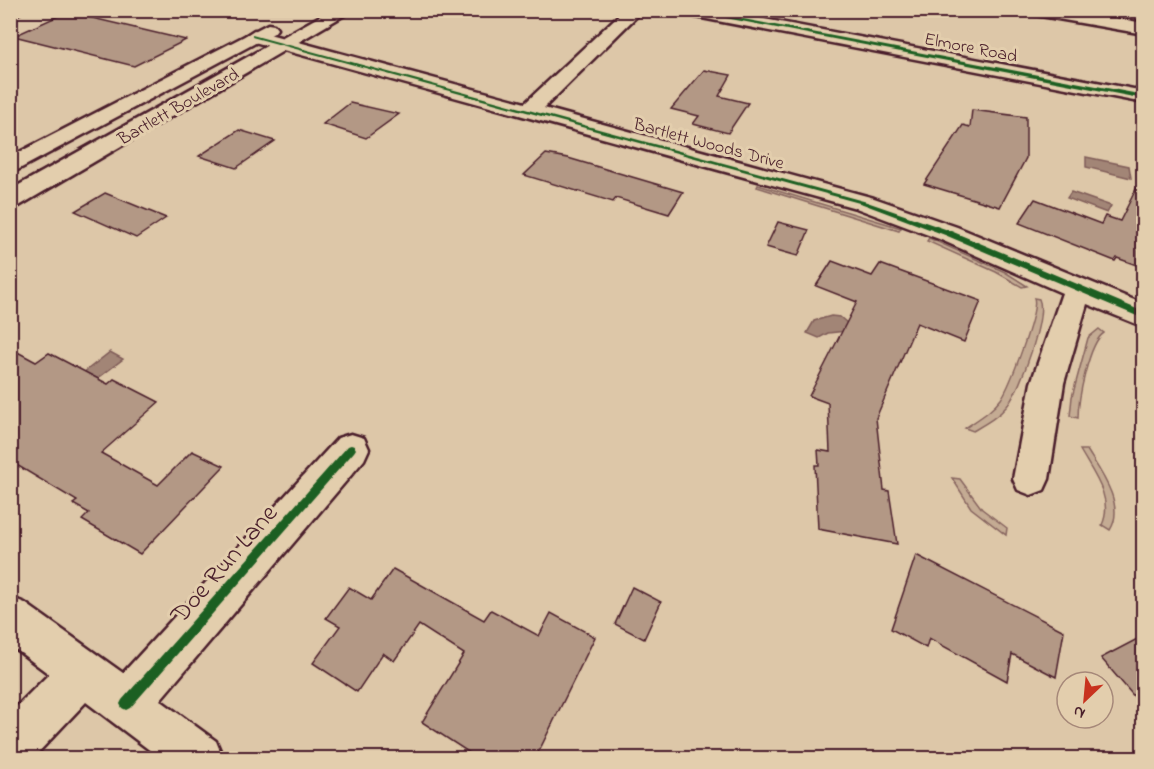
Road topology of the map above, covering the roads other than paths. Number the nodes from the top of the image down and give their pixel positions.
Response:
1 (16, 10) edge
2 (345, 10) edge
3 (635, 10) edge
4 (687, 10) edge
5 (1035, 10) edge
6 (10, 13) edge
7 (286, 19) dead end
8 (1143, 29) edge
9 (254, 36) junction
10 (285, 44) junction
11 (1143, 97) edge
12 (529, 111) junction
13 (10, 167) edge
14 (10, 201) edge
15 (1078, 290) junction
16 (1143, 316) edge
17 (351, 449) dead end
18 (1031, 479) dead end
19 (10, 618) edge
20 (83, 672) junction
21 (126, 704) junction
22 (10, 748) edge
23 (199, 759) edge

1 - 6 street
2 - 10 street, Bartlett Boulevard
3 - 12 street
4 - 11 street, Elmore Road
5 - 8 street
7 - 9 street, Bartlett Boulevard
9 - 10 street, Bartlett Woods Drive
9 - 13 street, Bartlett Boulevard
10 - 12 street, Bartlett Woods Drive
10 - 14 street, Bartlett Boulevard
12 - 15 street, Bartlett Woods Drive
15 - 16 street, Bartlett Woods Drive
15 - 18 street
17 - 21 street, Doe Run Lane
19 - 20 street
20 - 21 street
20 - 22 street
21 - 23 street

